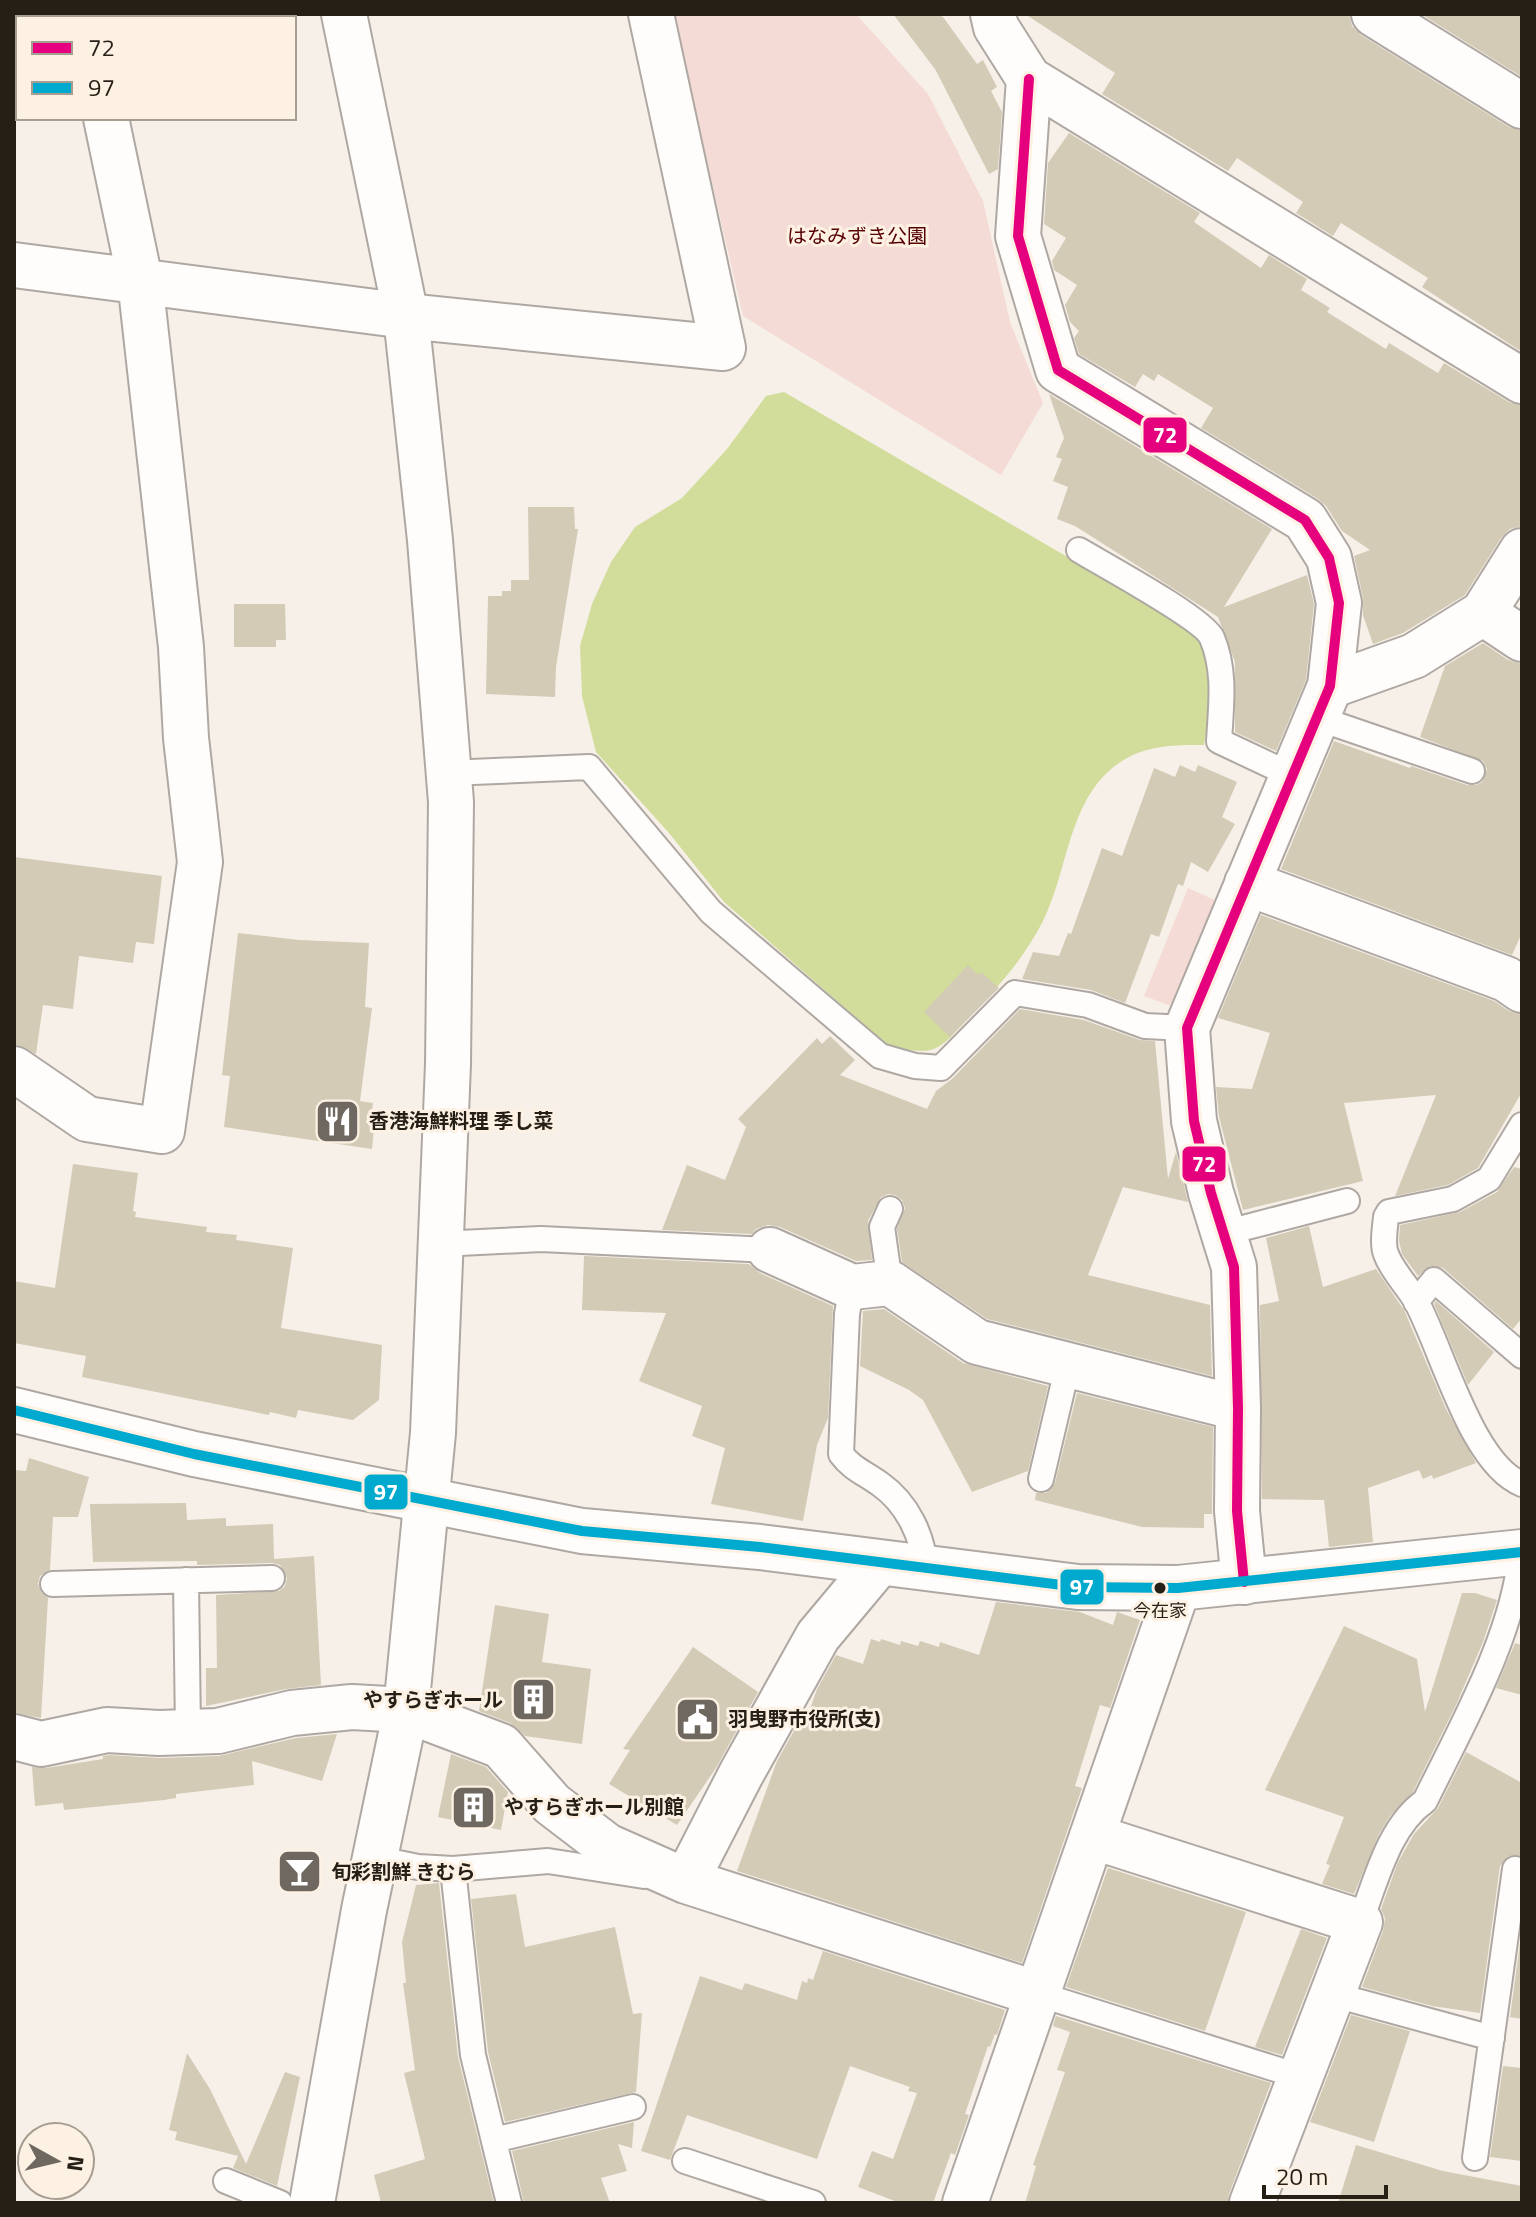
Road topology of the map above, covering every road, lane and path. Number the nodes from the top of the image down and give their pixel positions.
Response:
1 (344, 14) edge
2 (651, 14) edge
3 (993, 14) edge
4 (1374, 14) edge
5 (1029, 79) junction
6 (1522, 106) edge
7 (106, 120) edge
8 (14, 265) edge
9 (140, 280) junction
10 (406, 316) junction
11 (1522, 381) edge
12 (1079, 550) dead end
13 (1522, 551) edge
14 (1483, 613) junction
15 (1522, 639) edge
16 (1324, 702) junction
17 (1472, 771) dead end
18 (449, 773) junction
19 (1293, 776) junction
20 (1247, 883) junction
21 (1517, 976) edge
22 (1187, 1028) junction
23 (14, 1069) edge
24 (1522, 1125) edge
25 (1347, 1201) dead end
26 (890, 1209) dead end
27 (1224, 1233) junction
28 (440, 1244) junction
29 (770, 1250) joint
30 (871, 1285) junction
31 (1416, 1302) junction
32 (1522, 1356) edge
33 (1068, 1365) junction
34 (1238, 1408) junction
35 (14, 1410) edge
36 (1041, 1479) dead end
37 (1522, 1484) edge
38 (428, 1499) junction
39 (1522, 1551) edge
40 (879, 1563) junction
41 (925, 1570) junction
42 (272, 1578) dead end
43 (186, 1580) junction
44 (1244, 1582) junction
45 (53, 1584) dead end
46 (1178, 1588) junction
47 (406, 1710) junction
48 (188, 1732) junction
49 (14, 1737) edge
50 (1094, 1837) junction
51 (374, 1858) junction
52 (453, 1869) junction
53 (1515, 1869) dead end
54 (686, 1881) junction
55 (1360, 1922) junction
56 (1038, 1994) junction
57 (1331, 1994) junction
58 (1492, 2038) junction
59 (1298, 2076) junction
60 (633, 2107) dead end
61 (494, 2140) junction
62 (1475, 2158) dead end
63 (685, 2161) dead end
64 (226, 2181) dead end
65 (280, 2203) edge
66 (312, 2203) edge
67 (509, 2203) edge
68 (813, 2203) edge
69 (965, 2203) edge
70 (1252, 2203) edge

1 - 10 street
2 - 10 street
3 - 5 street
4 - 6 street
5 - 11 street
5 - 16 street
7 - 9 street
8 - 9 street
9 - 10 street
9 - 23 street
10 - 18 street
12 - 19 lane
13 - 14 street
14 - 15 street
14 - 16 street
16 - 17 lane
16 - 19 street
18 - 22 lane
18 - 28 street
19 - 20 street
20 - 21 street
20 - 22 street
22 - 27 street
24 - 31 lane
25 - 27 lane
26 - 30 lane
27 - 34 street
28 - 29 lane
28 - 38 street
29 - 30 street
30 - 33 street
30 - 41 lane
31 - 32 lane
31 - 37 lane
33 - 34 street
33 - 36 lane
34 - 44 street
35 - 38 street
38 - 40 street
38 - 47 street
39 - 44 street
39 - 55 lane
40 - 41 street
40 - 54 street
41 - 46 street
42 - 43 lane
43 - 45 lane
43 - 48 lane
44 - 46 street
46 - 50 street
47 - 48 street
47 - 51 street
47 - 54 street
48 - 49 street
50 - 55 street
50 - 56 street
51 - 52 lane
51 - 66 street
52 - 54 lane
52 - 61 lane
53 - 58 lane
54 - 56 street
55 - 57 street
56 - 59 lane
56 - 69 street
57 - 58 lane
57 - 59 street
58 - 62 lane
59 - 70 street
60 - 61 lane
61 - 67 lane
63 - 68 lane
64 - 65 lane

